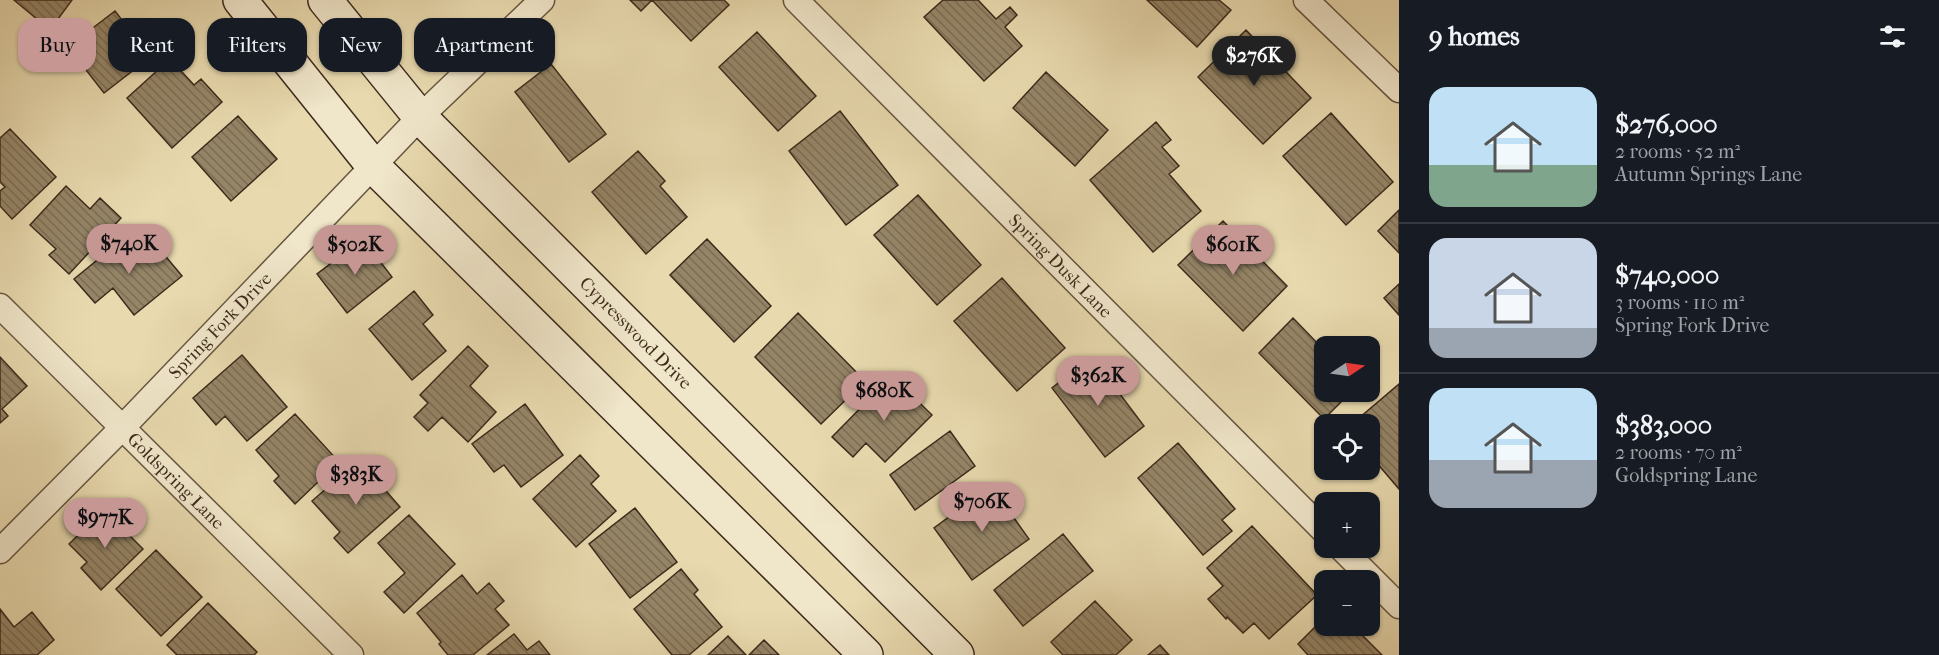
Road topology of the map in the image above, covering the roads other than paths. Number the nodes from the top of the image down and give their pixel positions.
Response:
1 (240, 0) edge
2 (325, 0) edge
3 (542, 0) edge
4 (796, 0) edge
5 (1306, 0) edge
6 (1399, 90) edge
7 (420, 117) junction
8 (374, 167) junction
9 (0, 306) edge
10 (123, 427) junction
11 (1314, 521) edge
12 (0, 551) edge
13 (1351, 558) edge
14 (1399, 606) edge
15 (351, 655) edge
16 (866, 655) edge
17 (957, 655) edge

1 - 8 main road
2 - 7 main road, Cypresswood Drive
3 - 7 street, Spring Fork Drive
4 - 11 street, Spring Dusk Lane
5 - 6 street
7 - 8 street, Spring Fork Drive
7 - 17 main road, Cypresswood Drive
8 - 10 street, Spring Fork Drive
8 - 16 main road
9 - 10 street, Goldspring Lane
10 - 12 street, Spring Fork Drive
10 - 15 street, Goldspring Lane
13 - 14 street

